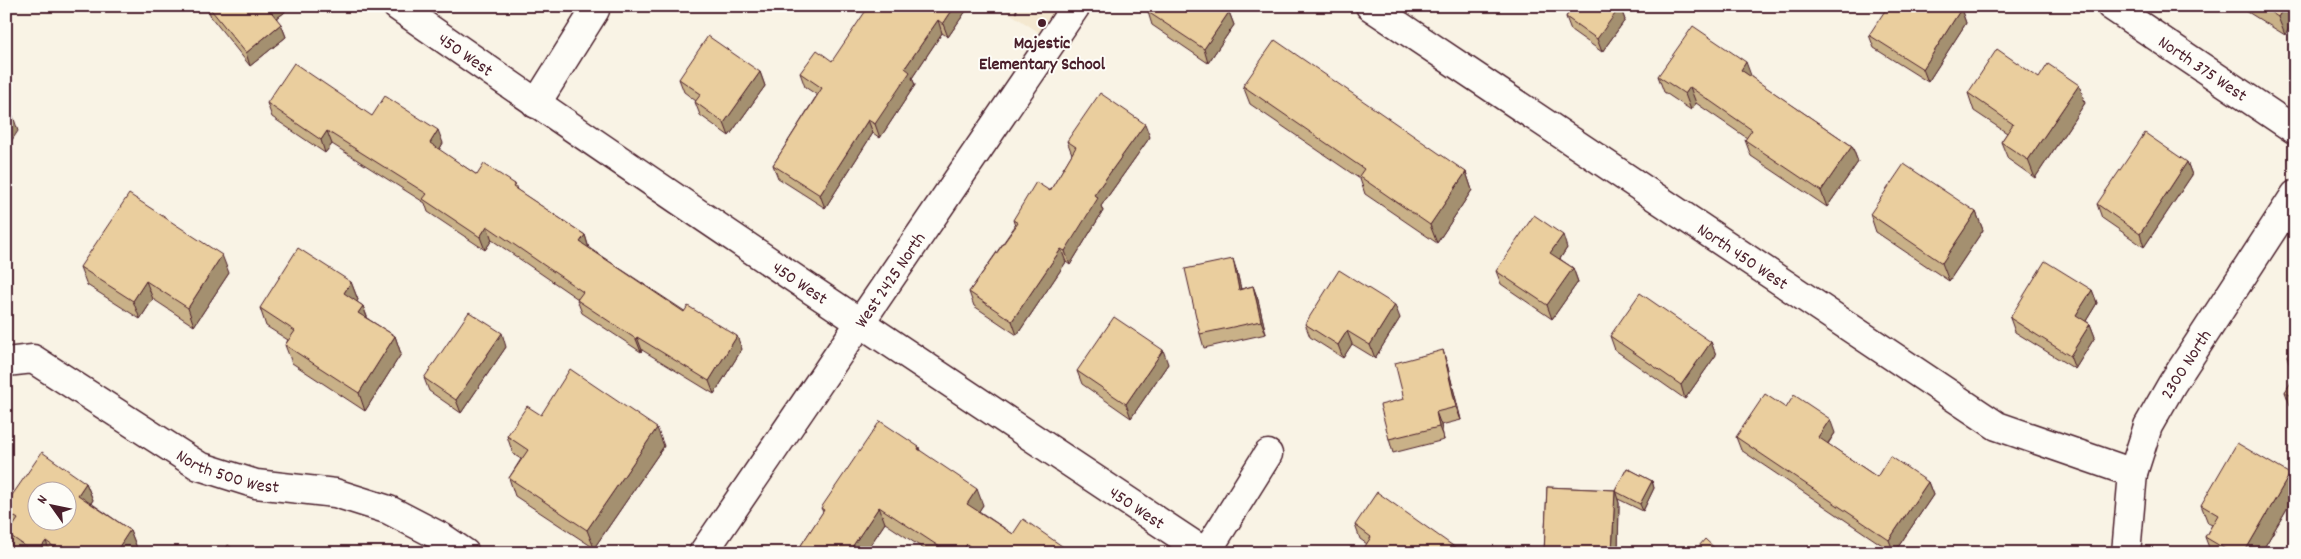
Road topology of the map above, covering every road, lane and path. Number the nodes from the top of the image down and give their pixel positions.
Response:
1 (397, 6) edge
2 (1008, 6) edge
3 (1076, 6) edge
4 (1370, 6) edge
5 (2111, 6) edge
6 (595, 10) dead end
7 (1017, 12) dead end
8 (536, 104) junction
9 (2295, 130) edge
10 (2295, 195) edge
11 (860, 324) junction
12 (6, 362) edge
13 (1268, 454) dead end
14 (2133, 472) junction
15 (465, 553) edge
16 (703, 553) edge
17 (1206, 553) edge
18 (2126, 553) edge

1 - 8 street, 450 West
2 - 7 path
3 - 11 street, West 2425 North
4 - 14 street, North 450 West
5 - 9 street, North 375 West
6 - 8 street
8 - 11 street, 450 West
10 - 14 street, 2300 North
11 - 16 street, West 2425 North
11 - 17 street, 450 West
12 - 15 street, North 500 West
13 - 17 street
14 - 18 street, 2300 North

